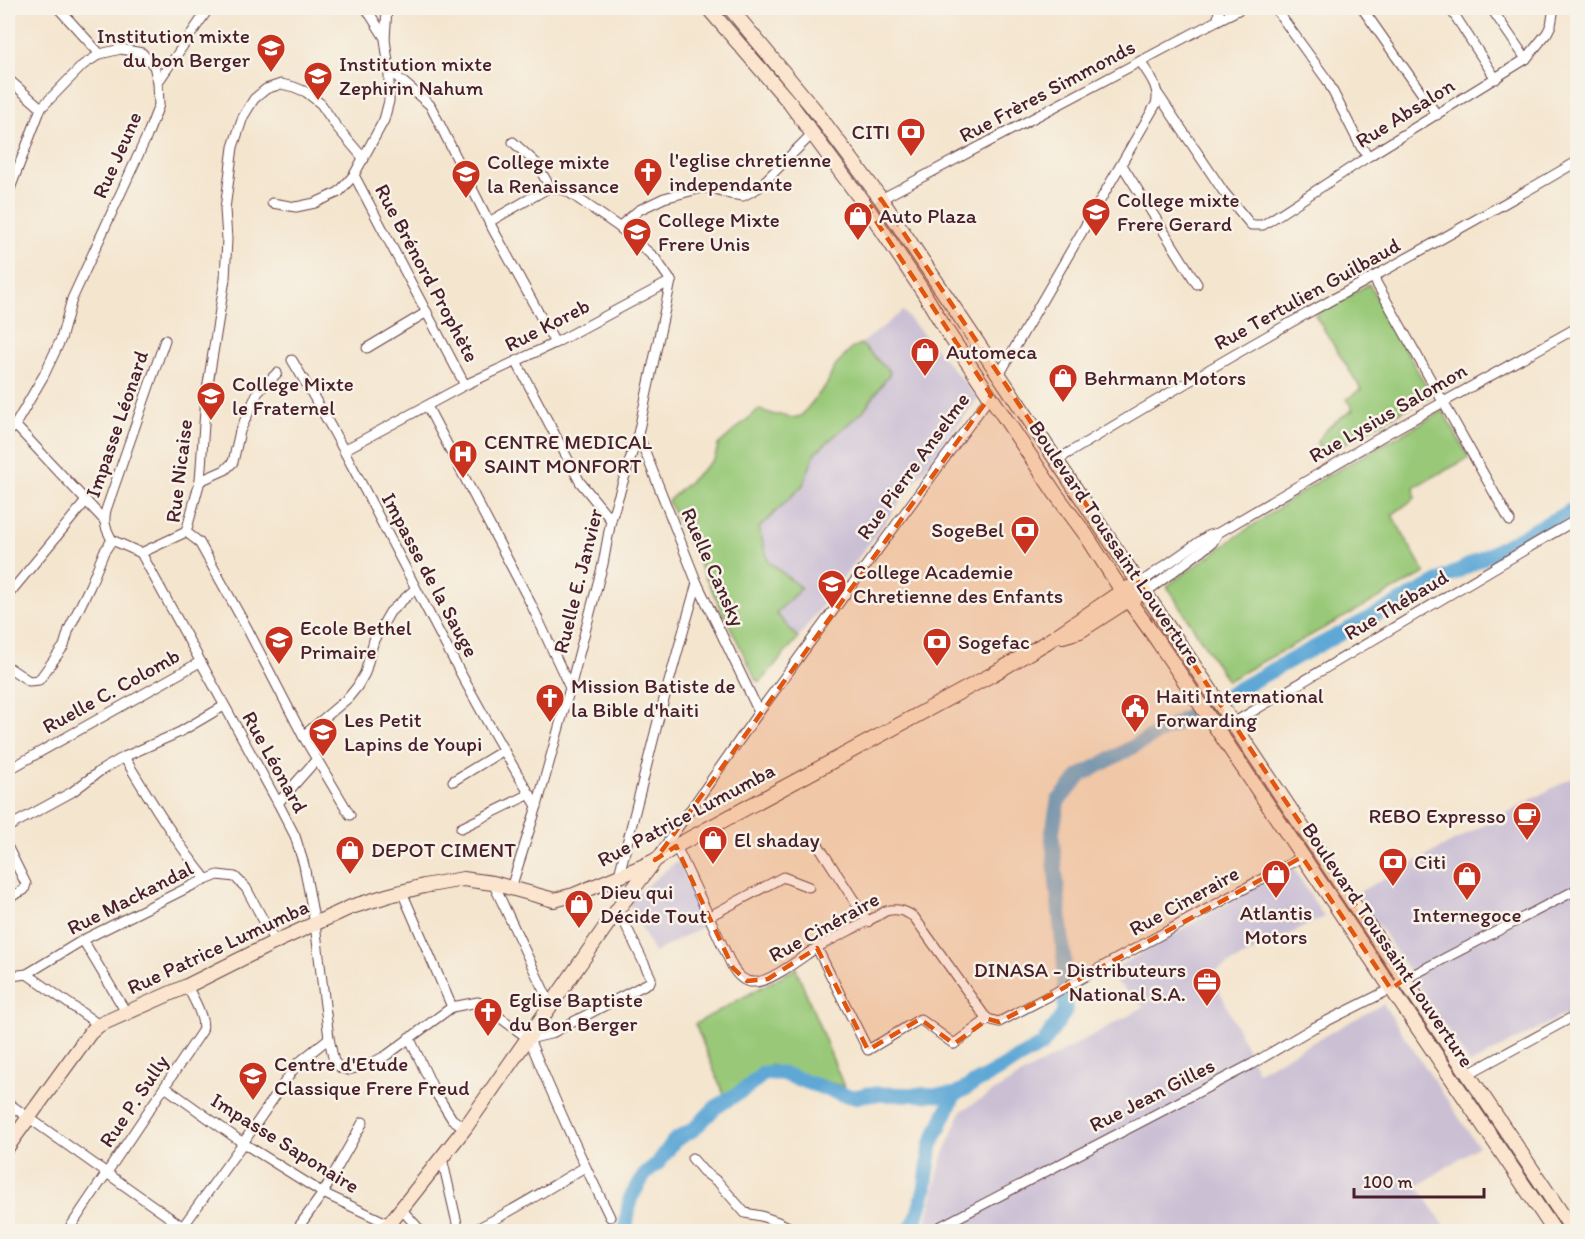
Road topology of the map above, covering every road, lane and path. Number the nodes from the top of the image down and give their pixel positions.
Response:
1 (58, 8) edge
2 (209, 8) edge
3 (366, 8) edge
4 (387, 8) edge
5 (708, 8) edge
6 (730, 8) edge
7 (1219, 8) edge
8 (1242, 8) edge
9 (1275, 8) edge
10 (1362, 8) edge
11 (1450, 8) edge
12 (1491, 8) edge
13 (1554, 8) edge
14 (1218, 20) junction
15 (386, 39) junction
16 (100, 54) junction
17 (1526, 59) junction
18 (1140, 61) junction
19 (389, 69) junction
20 (1496, 79) junction
21 (8, 80) edge
22 (158, 82) junction
23 (1158, 94) junction
24 (40, 108) junction
25 (1437, 115) junction
26 (813, 133) junction
27 (513, 142) dead end
28 (1369, 156) junction
29 (364, 159) junction
30 (1578, 161) edge
31 (1122, 165) junction
32 (354, 176) junction
33 (550, 187) junction
34 (8, 194) edge
35 (881, 199) junction
36 (272, 203) dead end
37 (867, 208) junction
38 (489, 222) junction
39 (620, 227) junction
40 (1373, 277) junction
41 (671, 281) junction
42 (1197, 284) dead end
43 (427, 312) junction
44 (1578, 327) edge
45 (165, 340) dead end
46 (555, 343) junction
47 (367, 348) dead end
48 (292, 360) dead end
49 (516, 361) junction
50 (277, 373) dead end
51 (999, 375) junction
52 (465, 385) junction
53 (991, 395) junction
54 (1444, 402) junction
55 (427, 406) junction
56 (15, 425) junction
57 (8, 434) edge
58 (638, 434) junction
59 (344, 450) junction
60 (1057, 460) junction
61 (200, 481) junction
62 (86, 501) junction
63 (1578, 519) edge
64 (104, 520) junction
65 (610, 520) junction
66 (1510, 521) dead end
67 (186, 532) junction
68 (112, 540) junction
69 (141, 553) junction
70 (697, 583) junction
71 (1143, 588) junction
72 (415, 589) junction
73 (8, 595) edge
74 (1125, 595) junction
75 (200, 662) junction
76 (8, 667) edge
77 (570, 688) junction
78 (224, 706) junction
79 (759, 712) junction
80 (1232, 720) junction
81 (303, 736) junction
82 (504, 750) junction
83 (124, 757) junction
84 (317, 759) junction
85 (8, 770) edge
86 (453, 781) dead end
87 (530, 794) junction
88 (278, 803) junction
89 (537, 806) junction
90 (350, 815) dead end
91 (8, 827) edge
92 (461, 828) dead end
93 (817, 843) dead end
94 (676, 846) junction
95 (8, 849) edge
96 (1302, 857) junction
97 (655, 860) junction
98 (614, 878) junction
99 (206, 879) junction
100 (494, 883) junction
101 (809, 887) dead end
102 (512, 888) junction
103 (1578, 889) edge
104 (402, 892) junction
105 (8, 898) edge
106 (621, 906) junction
107 (708, 917) junction
108 (868, 922) junction
109 (315, 924) junction
110 (83, 940) junction
111 (274, 942) junction
112 (817, 948) junction
113 (27, 974) junction
114 (1405, 979) junction
115 (8, 980) edge
116 (187, 986) junction
117 (1391, 989) junction
118 (551, 1006) junction
119 (452, 1007) junction
120 (127, 1014) junction
121 (1578, 1014) edge
122 (988, 1019) junction
123 (99, 1025) junction
124 (409, 1037) junction
125 (329, 1038) junction
126 (528, 1039) junction
127 (1468, 1074) junction
128 (165, 1087) junction
129 (8, 1103) edge
130 (27, 1117) junction
131 (363, 1122) dead end
132 (465, 1128) junction
133 (243, 1143) junction
134 (8, 1146) edge
135 (442, 1158) junction
136 (692, 1158) dead end
137 (585, 1167) junction
138 (107, 1172) junction
139 (323, 1192) junction
140 (401, 1209) junction
141 (610, 1217) dead end
142 (386, 1228) edge
143 (184, 1230) edge
144 (67, 1232) edge
145 (295, 1232) edge
146 (422, 1232) edge
147 (459, 1232) edge
148 (470, 1232) edge
149 (800, 1232) edge
150 (930, 1232) edge
151 (1555, 1232) edge
152 (1574, 1232) edge

1 - 16 street
2 - 22 street
3 - 15 street
4 - 15 street, Rue Brénord Prophète
5 - 26 main road, Boulevard Toussaint Louverture
6 - 35 main road, Boulevard Toussaint Louverture
7 - 14 street
8 - 14 street, Rue Frères Simmonds
9 - 28 street
10 - 25 street
11 - 20 street
12 - 17 street
13 - 17 street, Rue Absalon
14 - 18 street, Rue Frères Simmonds
15 - 19 street, Rue Brénord Prophète
16 - 22 street, Rue Jeune
16 - 24 street
17 - 20 street, Rue Absalon
18 - 23 street
18 - 35 street, Rue Frères Simmonds
19 - 29 street, Rue Brénord Prophète
19 - 38 street
20 - 25 street, Rue Absalon
21 - 24 street
22 - 56 street, Rue Jeune
23 - 28 street, Rue Absalon
23 - 31 street
24 - 34 street
25 - 28 street, Rue Absalon
26 - 37 main road, Boulevard Toussaint Louverture
26 - 39 street
27 - 33 street
29 - 32 street, Rue Brénord Prophète
29 - 61 street, Rue Nicaise
30 - 40 street, Rue Tertulien Guilbaud
31 - 42 street
31 - 51 street
32 - 36 street
32 - 43 street, Rue Brénord Prophète
33 - 38 street
33 - 39 street
35 - 37 main road
35 - 51 main road, Boulevard Toussaint Louverture
37 - 53 main road, Boulevard Toussaint Louverture
38 - 46 street
39 - 41 street
40 - 54 street
40 - 60 street, Rue Tertulien Guilbaud
41 - 46 street, Rue Koreb
41 - 58 street, Ruelle E. Janvier
43 - 47 street
43 - 52 street, Rue Brénord Prophète
44 - 54 street, Rue Lysius Salomon
45 - 64 street, Impasse Léonard
46 - 49 street, Rue Koreb
48 - 59 street, Impasse de la Sauge
49 - 52 street, Rue Koreb
49 - 65 street
50 - 61 street
51 - 60 main road, Boulevard Toussaint Louverture
52 - 55 street, Rue Koreb
53 - 74 main road, Boulevard Toussaint Louverture
53 - 79 street, Rue Pierre Anselme
54 - 66 street
54 - 71 street, Rue Lysius Salomon
55 - 59 street, Rue Koreb
55 - 77 street
56 - 57 street, Rue Jeune
56 - 62 street
58 - 65 street, Ruelle E. Janvier
58 - 70 street, Ruelle Cansky
59 - 72 street, Impasse de la Sauge
60 - 71 main road, Boulevard Toussaint Louverture
61 - 67 street, Rue Nicaise
62 - 64 street
62 - 73 street
63 - 80 street, Rue Thébaud
64 - 68 street, Impasse Léonard
65 - 77 street, Ruelle E. Janvier
67 - 69 street
67 - 81 street, Rue Nicaise
68 - 69 street
68 - 76 street
69 - 75 street, Rue Léonard
70 - 79 street, Ruelle Cansky
70 - 98 street
71 - 74 main road, Rue Patrice Lumumba
71 - 80 main road, Boulevard Toussaint Louverture
72 - 81 street
72 - 82 street, Impasse de la Sauge
74 - 94 main road, Rue Patrice Lumumba
74 - 96 main road, Boulevard Toussaint Louverture
75 - 78 street, Rue Léonard
75 - 85 street, Ruelle C. Colomb
77 - 89 street, Ruelle E. Janvier
78 - 83 street
78 - 88 street, Rue Léonard
79 - 97 street, Rue Pierre Anselme
80 - 114 main road, Boulevard Toussaint Louverture
81 - 84 street, Rue Nicaise
82 - 86 street
82 - 87 street, Impasse de la Sauge
83 - 91 street
83 - 99 street
84 - 88 street
84 - 90 street, Rue Nicaise
87 - 89 street, Impasse de la Sauge
87 - 92 street
88 - 109 street, Rue Léonard
89 - 102 street, Ruelle E. Janvier
93 - 108 street
94 - 97 main road, Rue Patrice Lumumba
94 - 107 street, Rue Cinéraire
95 - 105 street
96 - 117 main road, Boulevard Toussaint Louverture
96 - 122 street, Rue Cineraire
97 - 98 main road, Rue Patrice Lumumba
97 - 106 main road, Rue Pierre Anselme
98 - 102 main road, Rue Patrice Lumumba
98 - 106 street
99 - 110 street, Rue Mackandal
99 - 111 street, Rue Mackandal
100 - 102 main road, Rue Patrice Lumumba
100 - 104 main road, Rue Patrice Lumumba
100 - 118 street
101 - 107 street
103 - 114 street
104 - 109 main road, Rue Patrice Lumumba
104 - 119 street
106 - 118 main road, Rue Pierre Anselme
106 - 126 street
107 - 112 street, Rue Cinéraire
108 - 112 street, Rue Cinéraire
108 - 122 street, Rue Cinéraire
109 - 111 main road, Rue Patrice Lumumba
109 - 125 street, Rue Léonard
110 - 113 street, Rue Mackandal
110 - 120 street
111 - 116 main road, Rue Patrice Lumumba
112 - 122 street
113 - 115 street, Rue Mackandal
113 - 123 street
114 - 117 street, Rue Jean Gilles
114 - 127 main road, Boulevard Toussaint Louverture
116 - 120 main road, Rue Patrice Lumumba
116 - 128 street, Rue P. Sully
117 - 150 street, Rue Jean Gilles
117 - 151 main road, Boulevard Toussaint Louverture
118 - 126 main road, Rue Pierre Anselme
119 - 124 street
119 - 126 street
120 - 123 main road, Rue Patrice Lumumba
121 - 127 street
123 - 130 main road, Rue Patrice Lumumba
124 - 125 street, Rue Léonard
124 - 132 street
125 - 133 street
126 - 132 main road, Rue Pierre Anselme
126 - 137 street
127 - 152 main road, Boulevard Toussaint Louverture
128 - 133 street, Impasse Saponaire
128 - 138 street, Rue P. Sully
129 - 130 street
130 - 134 main road, Rue Patrice Lumumba
130 - 138 street
131 - 139 street
132 - 135 main road, Rue Pierre Anselme
133 - 139 street, Impasse Saponaire
133 - 143 street
135 - 140 main road, Rue Pierre Anselme
135 - 147 street
136 - 149 street
137 - 141 street
137 - 148 street
138 - 143 street
138 - 144 street, Rue P. Sully
139 - 142 street, Impasse Saponaire
139 - 145 street
140 - 142 main road, Rue Pierre Anselme
140 - 146 street

